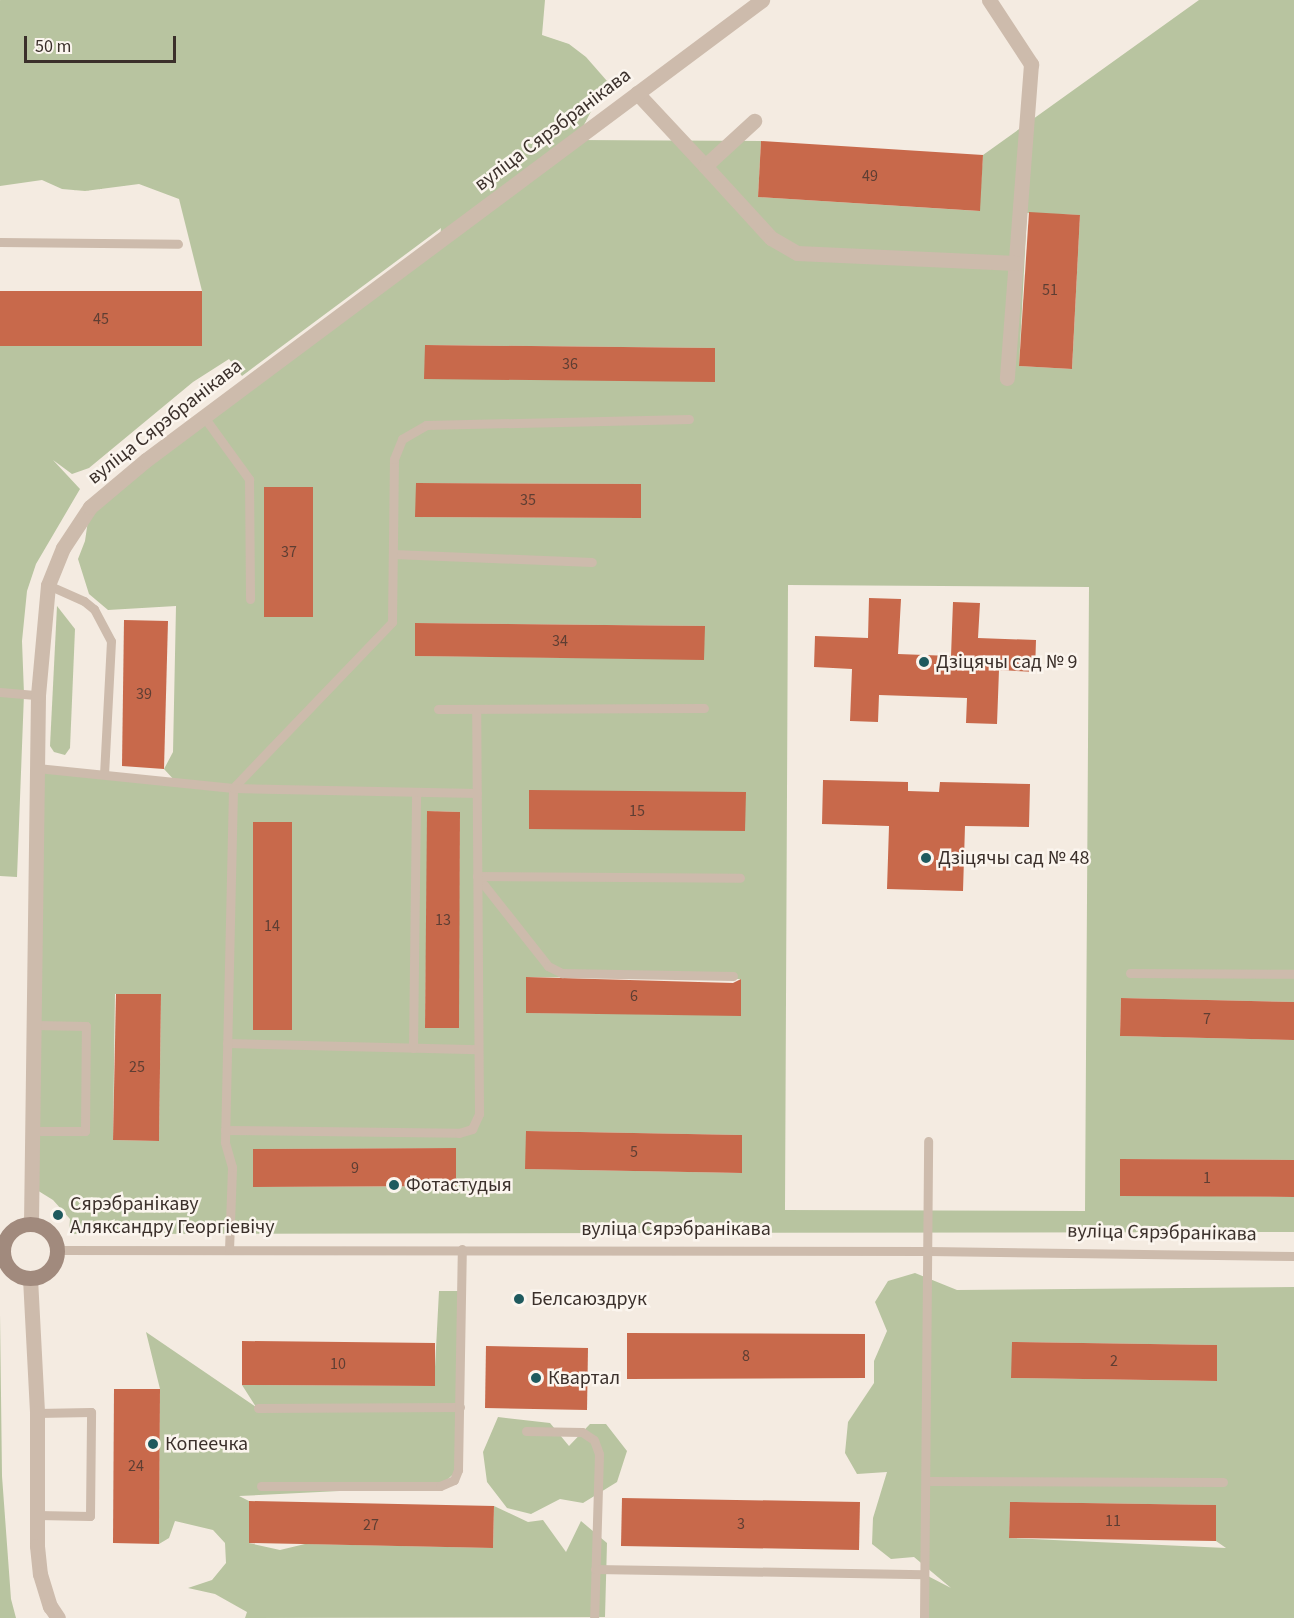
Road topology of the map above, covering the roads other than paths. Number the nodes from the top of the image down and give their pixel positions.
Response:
1 (762, 0) edge
2 (989, 0) edge
3 (637, 93) junction
4 (754, 120) dead end
5 (705, 166) junction
6 (0, 242) edge
7 (178, 244) dead end
8 (1016, 263) junction
9 (1007, 378) dead end
10 (204, 417) junction
11 (689, 419) dead end
12 (393, 554) junction
13 (592, 562) dead end
14 (48, 585) junction
15 (250, 599) dead end
16 (0, 692) edge
17 (38, 695) junction
18 (704, 708) dead end
19 (438, 709) dead end
20 (476, 709) junction
21 (37, 768) junction
22 (104, 774) junction
23 (233, 788) junction
24 (416, 792) junction
25 (477, 793) junction
26 (477, 876) junction
27 (740, 878) dead end
28 (1130, 972) dead end
29 (1294, 974) edge
30 (733, 976) dead end
31 (36, 1025) junction
32 (227, 1043) junction
33 (412, 1048) junction
34 (478, 1049) junction
35 (225, 1130) junction
36 (33, 1131) junction
37 (928, 1141) dead end
38 (31, 1223) junction
39 (462, 1249) junction
40 (57, 1250) junction
41 (229, 1250) junction
42 (1, 1251) edge
43 (928, 1251) junction
44 (1294, 1256) edge
45 (30, 1278) junction
46 (460, 1407) junction
47 (258, 1408) dead end
48 (37, 1413) junction
49 (526, 1431) dead end
50 (926, 1481) junction
51 (1223, 1482) dead end
52 (261, 1486) dead end
53 (37, 1515) junction
54 (595, 1569) junction
55 (924, 1574) junction
56 (58, 1618) edge
57 (594, 1618) edge
58 (924, 1618) edge

1 - 3 street, вуліца Сярэбранікава
2 - 8 street
3 - 5 street
3 - 10 street, вуліца Сярэбранікава
4 - 5 street
5 - 8 street
6 - 7 lane
8 - 9 street
10 - 14 street, вуліца Сярэбранікава
10 - 15 lane
11 - 12 lane
12 - 13 lane
12 - 23 lane
14 - 17 street, вуліца Сярэбранікава
14 - 22 lane
16 - 17 lane
17 - 21 street, вуліца Сярэбранікава
18 - 20 lane
19 - 20 lane
20 - 25 lane
21 - 22 lane
21 - 31 street, вуліца Сярэбранікава
22 - 23 lane
23 - 24 lane
23 - 32 lane
24 - 25 lane
24 - 33 lane
25 - 26 lane
26 - 27 lane
26 - 30 lane
26 - 34 lane
28 - 29 lane
31 - 36 street, вуліца Сярэбранікава
31 - 36 lane
32 - 33 lane
32 - 35 lane
33 - 34 lane
34 - 35 lane
35 - 41 lane
36 - 38 street, вуліца Сярэбранікава
37 - 43 lane
38 - 40 street
38 - 42 street
39 - 41 lane, вуліца Сярэбранікава
39 - 43 lane, вуліца Сярэбранікава
39 - 46 lane
40 - 41 lane, вуліца Сярэбранікава
40 - 45 street
42 - 45 street
43 - 44 lane, вуліца Сярэбранікава
43 - 50 lane
45 - 48 street
46 - 47 lane
46 - 52 lane
48 - 53 street
48 - 53 lane
49 - 54 lane
50 - 51 lane
50 - 55 lane
53 - 56 street
54 - 55 lane
54 - 57 lane
55 - 58 lane

